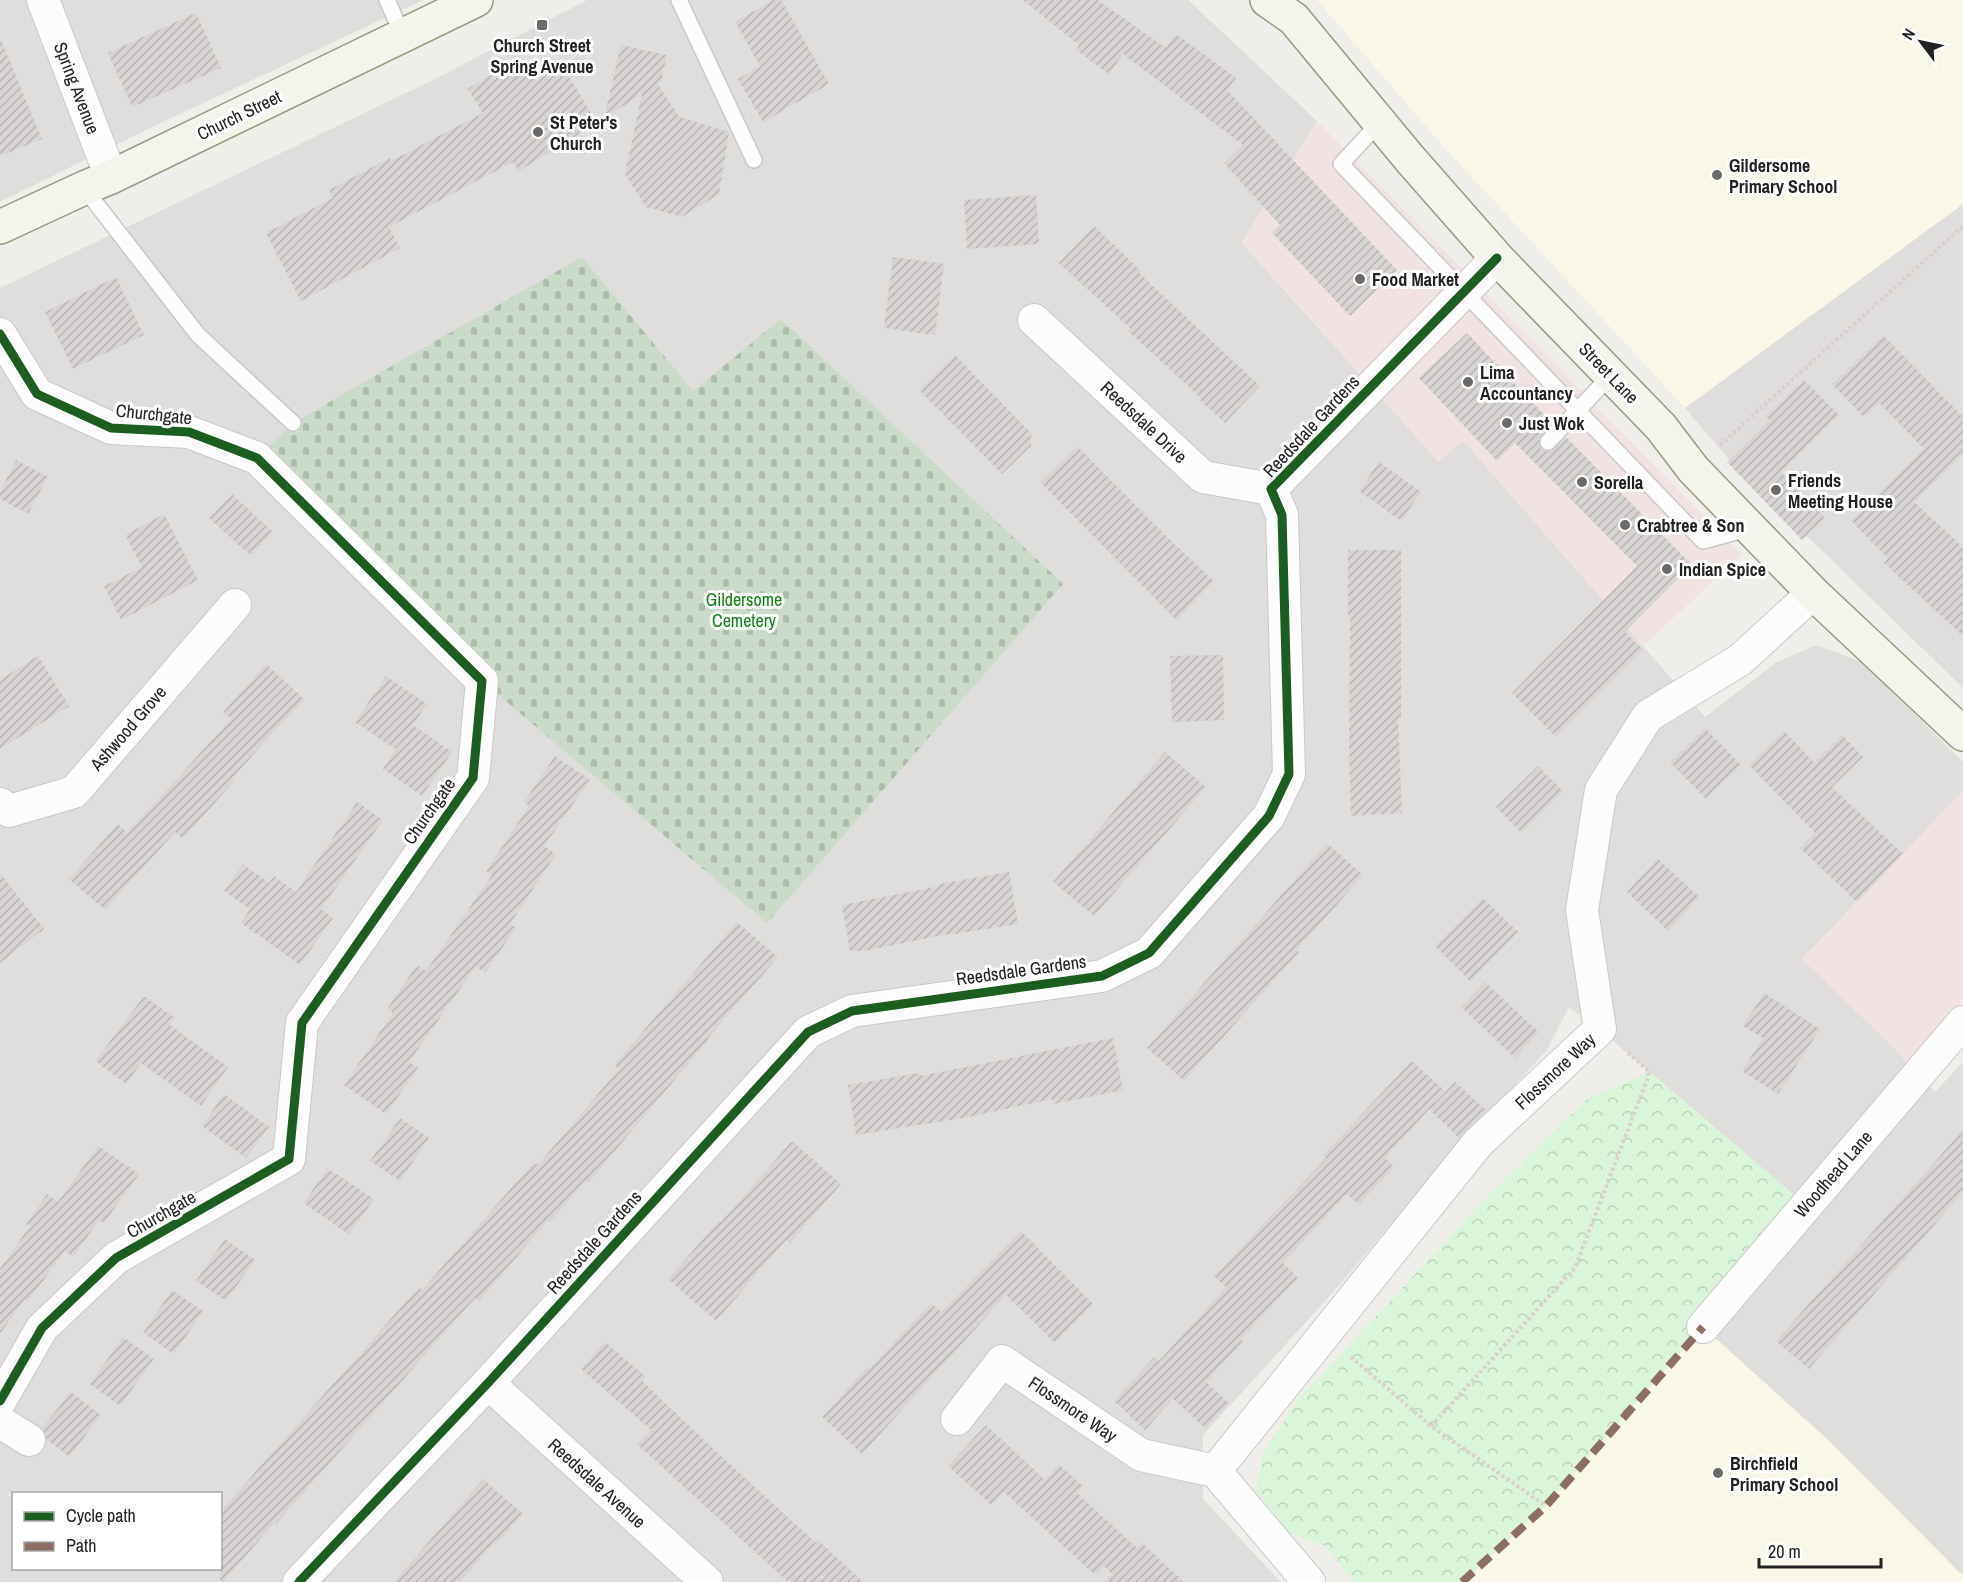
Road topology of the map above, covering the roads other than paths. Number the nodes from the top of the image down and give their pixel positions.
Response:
1 (43, 0) edge
2 (387, 0) edge
3 (476, 0) edge
4 (679, 0) edge
5 (1267, 0) edge
6 (403, 36) junction
7 (1380, 122) junction
8 (754, 160) dead end
9 (97, 182) junction
10 (0, 227) edge
11 (1497, 258) junction
12 (1462, 292) junction
13 (1034, 320) dead end
14 (0, 334) edge
15 (1611, 375) junction
16 (1576, 411) junction
17 (293, 423) dead end
18 (1548, 442) dead end
19 (1271, 489) junction
20 (1751, 528) junction
21 (1813, 593) junction
22 (234, 605) dead end
23 (1963, 734) edge
24 (0, 804) edge
25 (1963, 1022) edge
26 (1703, 1327) dead end
27 (488, 1383) junction
28 (0, 1401) edge
29 (957, 1419) dead end
30 (0, 1422) edge
31 (29, 1440) dead end
32 (1215, 1471) junction
33 (299, 1582) edge
34 (707, 1582) edge
35 (1309, 1582) edge

1 - 9 street, Spring Avenue
2 - 6 lane
3 - 6 street, Church Street
4 - 8 lane
5 - 7 street, Street Lane
6 - 9 street, Church Street
7 - 11 street, Street Lane
7 - 12 lane
9 - 10 street, Church Street
9 - 17 lane
11 - 12 street, Reedsdale Gardens
11 - 15 street, Street Lane
12 - 16 lane
12 - 19 street, Reedsdale Gardens
13 - 19 street, Reedsdale Drive
14 - 28 street, Churchgate
15 - 16 lane
15 - 20 street, Street Lane
16 - 18 lane
16 - 20 lane
19 - 27 street, Reedsdale Gardens
20 - 21 street, Street Lane
21 - 23 street, Street Lane
21 - 32 street, Flossmore Way
22 - 24 street, Ashwood Grove
25 - 26 street, Woodhead Lane
27 - 33 street, Reedsdale Gardens
27 - 34 street, Reedsdale Avenue
29 - 32 street, Flossmore Way
30 - 31 street
32 - 35 street

